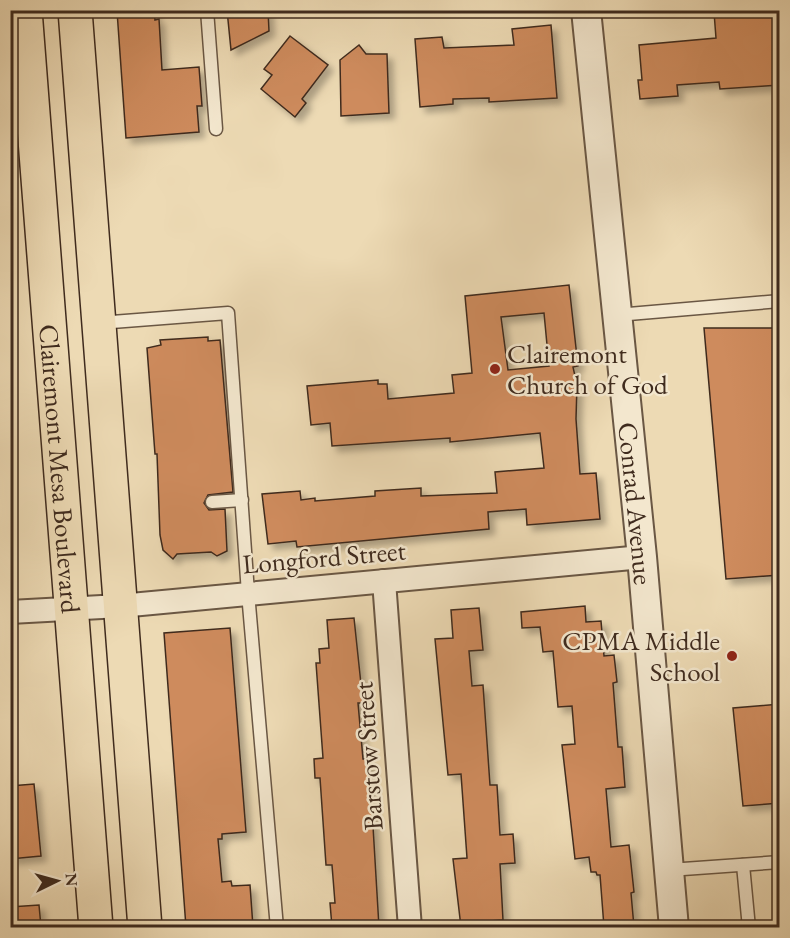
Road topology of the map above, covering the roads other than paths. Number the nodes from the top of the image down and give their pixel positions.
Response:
1 (25, 10) edge
2 (75, 10) edge
3 (207, 10) edge
4 (586, 10) edge
5 (216, 129) dead end
6 (780, 301) edge
7 (617, 315) junction
8 (98, 323) junction
9 (242, 500) junction
10 (212, 502) dead end
11 (642, 557) junction
12 (384, 581) junction
13 (248, 592) junction
14 (120, 606) junction
15 (72, 609) junction
16 (10, 612) edge
17 (780, 862) edge
18 (743, 865) junction
19 (669, 870) junction
20 (96, 927) edge
21 (146, 927) edge
22 (277, 927) edge
23 (410, 927) edge
24 (674, 927) edge
25 (749, 927) edge

1 - 15 main road, Clairemont Mesa Boulevard
2 - 8 main road, Clairemont Mesa Boulevard
3 - 5 lane
4 - 7 street, Conrad Avenue
6 - 7 lane
7 - 11 street, Conrad Avenue
8 - 9 lane
8 - 14 main road, Clairemont Mesa Boulevard
9 - 10 lane
9 - 13 lane
11 - 12 street, Longford Street
11 - 19 street, Conrad Avenue
12 - 13 street, Longford Street
12 - 23 street, Barstow Street
13 - 14 street, Longford Street
13 - 22 lane
14 - 15 street, Longford Street
14 - 21 main road, Clairemont Mesa Boulevard
15 - 16 street, Longford Street
15 - 20 main road, Clairemont Mesa Boulevard
17 - 18 lane
18 - 19 lane
18 - 25 lane
19 - 24 street, Conrad Avenue

